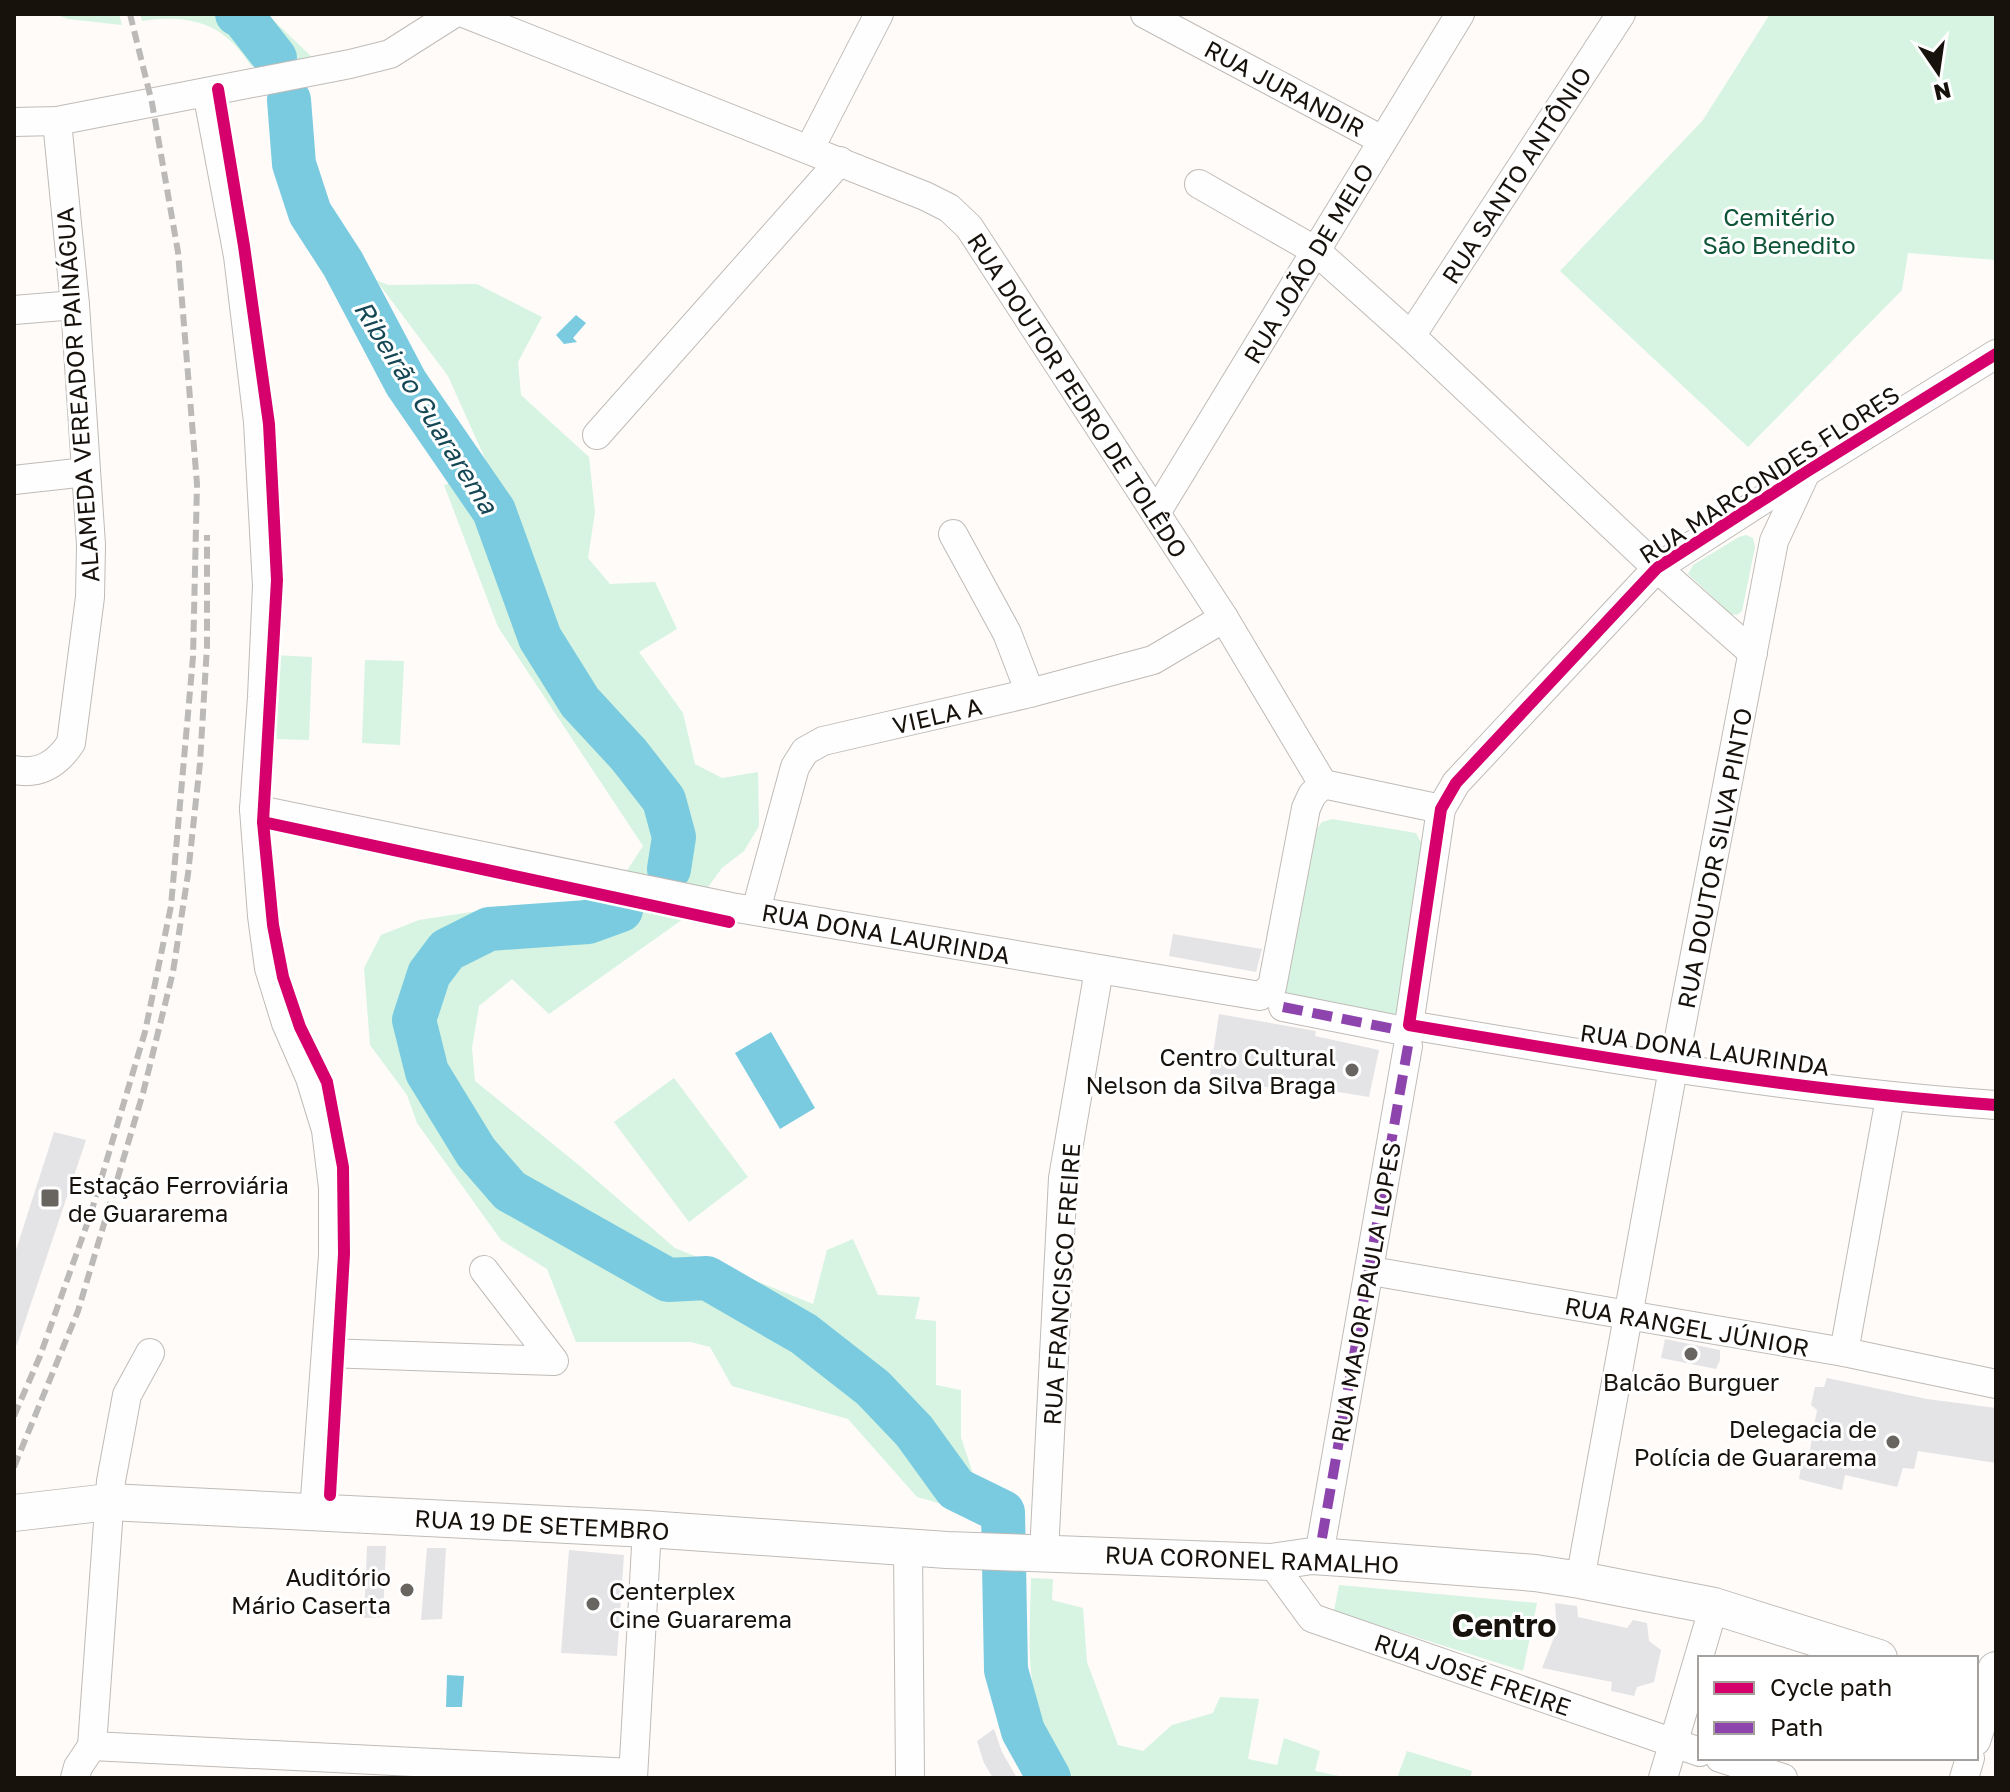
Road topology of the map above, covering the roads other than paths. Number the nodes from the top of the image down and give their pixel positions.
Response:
1 (453, 14) edge
2 (466, 14) edge
3 (879, 14) edge
4 (1145, 14) edge
5 (1460, 14) edge
6 (1621, 14) edge
7 (207, 92) junction
8 (57, 121) junction
9 (14, 122) edge
10 (1382, 140) junction
11 (810, 148) junction
12 (840, 161) junction
13 (1199, 184) dead end
14 (1316, 251) junction
15 (75, 305) junction
16 (14, 310) edge
17 (1411, 336) junction
18 (1996, 354) edge
19 (597, 435) dead end
20 (86, 472) junction
21 (1806, 472) junction
22 (14, 480) edge
23 (1156, 513) junction
24 (1740, 514) junction
25 (953, 534) dead end
26 (1774, 541) junction
27 (1657, 568) junction
28 (1224, 618) junction
29 (1753, 653) junction
30 (1030, 693) junction
31 (14, 770) edge
32 (1323, 784) junction
33 (254, 809) junction
34 (1441, 809) junction
35 (756, 910) junction
36 (1099, 970) junction
37 (1283, 1007) dead end
38 (1405, 1034) junction
39 (1673, 1069) junction
40 (1890, 1098) junction
41 (1996, 1105) edge
42 (484, 1270) dead end
43 (1377, 1272) dead end
44 (1628, 1316) junction
45 (1844, 1352) junction
46 (150, 1353) dead end
47 (327, 1353) junction
48 (1996, 1384) edge
49 (109, 1502) junction
50 (314, 1512) junction
51 (14, 1513) edge
52 (647, 1529) junction
53 (1322, 1538) dead end
54 (908, 1548) junction
55 (974, 1551) joint
56 (1036, 1552) junction
57 (1271, 1562) junction
58 (1580, 1580) junction
59 (1714, 1606) junction
60 (1699, 1656) edge
61 (1873, 1656) edge
62 (1698, 1658) edge
63 (1990, 1687) edge
64 (1978, 1733) edge
65 (1672, 1743) junction
66 (92, 1746) junction
67 (1698, 1751) edge
68 (1726, 1760) edge
69 (633, 1776) edge
70 (75, 1778) edge
71 (910, 1778) edge
72 (1663, 1778) edge
73 (1783, 1778) edge

1 - 7 street
2 - 11 street, RUA DOUTOR PEDRO DE TOLÊDO
3 - 11 street
4 - 10 street, RUA JURANDIR
5 - 10 street, RUA JOÃO DE MELO
6 - 17 street, RUA SANTO ANTÔNIO
7 - 8 street
7 - 33 street
8 - 9 street
8 - 15 street, ALAMEDA VEREADOR PAINÁGUA
10 - 14 street, RUA JOÃO DE MELO
11 - 12 street, RUA DOUTOR PEDRO DE TOLÊDO
12 - 19 street
12 - 23 street, RUA DOUTOR PEDRO DE TOLÊDO
13 - 14 street
14 - 17 street
14 - 23 street, RUA JOÃO DE MELO
15 - 16 street
15 - 20 street, ALAMEDA VEREADOR PAINÁGUA
17 - 27 street
18 - 21 street, RUA MARCONDES FLORES
20 - 22 street
20 - 31 street, ALAMEDA VEREADOR PAINÁGUA
21 - 24 street, RUA MARCONDES FLORES
21 - 26 street, RUA DOUTOR SILVA PINTO
23 - 28 street, RUA DOUTOR PEDRO DE TOLÊDO
24 - 26 street
24 - 27 street, RUA MARCONDES FLORES
25 - 30 street
26 - 29 street, RUA DOUTOR SILVA PINTO
27 - 29 street
27 - 34 street, RUA MARCONDES FLORES
28 - 30 street, VIELA A
28 - 32 street, RUA DOUTOR PEDRO DE TOLÊDO
29 - 39 street, RUA DOUTOR SILVA PINTO
30 - 35 street, VIELA A
32 - 34 street
32 - 36 street, RUA DONA LAURINDA
33 - 35 street, RUA DONA LAURINDA
33 - 47 street
34 - 38 street, RUA MARCONDES FLORES
35 - 36 street, RUA DONA LAURINDA
36 - 56 street, RUA FRANCISCO FREIRE
37 - 38 street, RUA DONA LAURINDA
38 - 39 street, RUA DONA LAURINDA
38 - 53 street, RUA MAJOR PAULA LOPES
39 - 40 street, RUA DONA LAURINDA
39 - 44 street, RUA DOUTOR SILVA PINTO
40 - 41 street, RUA DONA LAURINDA
40 - 45 street
42 - 47 street
43 - 44 street, RUA RANGEL JÚNIOR
44 - 45 street, RUA RANGEL JÚNIOR
44 - 58 street, RUA DOUTOR SILVA PINTO
45 - 48 street, RUA RANGEL JÚNIOR
46 - 49 street
47 - 50 street
49 - 50 main road, RUA 19 DE SETEMBRO
49 - 51 main road, RUA 19 DE SETEMBRO
49 - 66 street
50 - 52 main road, RUA 19 DE SETEMBRO
52 - 54 main road, RUA 19 DE SETEMBRO
52 - 69 street
54 - 55 main road, RUA 19 DE SETEMBRO
54 - 71 street
55 - 56 main road, RUA CORONEL RAMALHO
56 - 57 main road, RUA CORONEL RAMALHO
57 - 58 main road, RUA CORONEL RAMALHO
57 - 65 street, RUA JOSÉ FREIRE
58 - 59 main road, RUA CORONEL RAMALHO
59 - 60 street
59 - 61 main road, RUA CORONEL RAMALHO
62 - 65 street
63 - 64 street
65 - 67 street, RUA JOSÉ FREIRE
65 - 72 street
66 - 69 street
66 - 70 street
68 - 73 street

